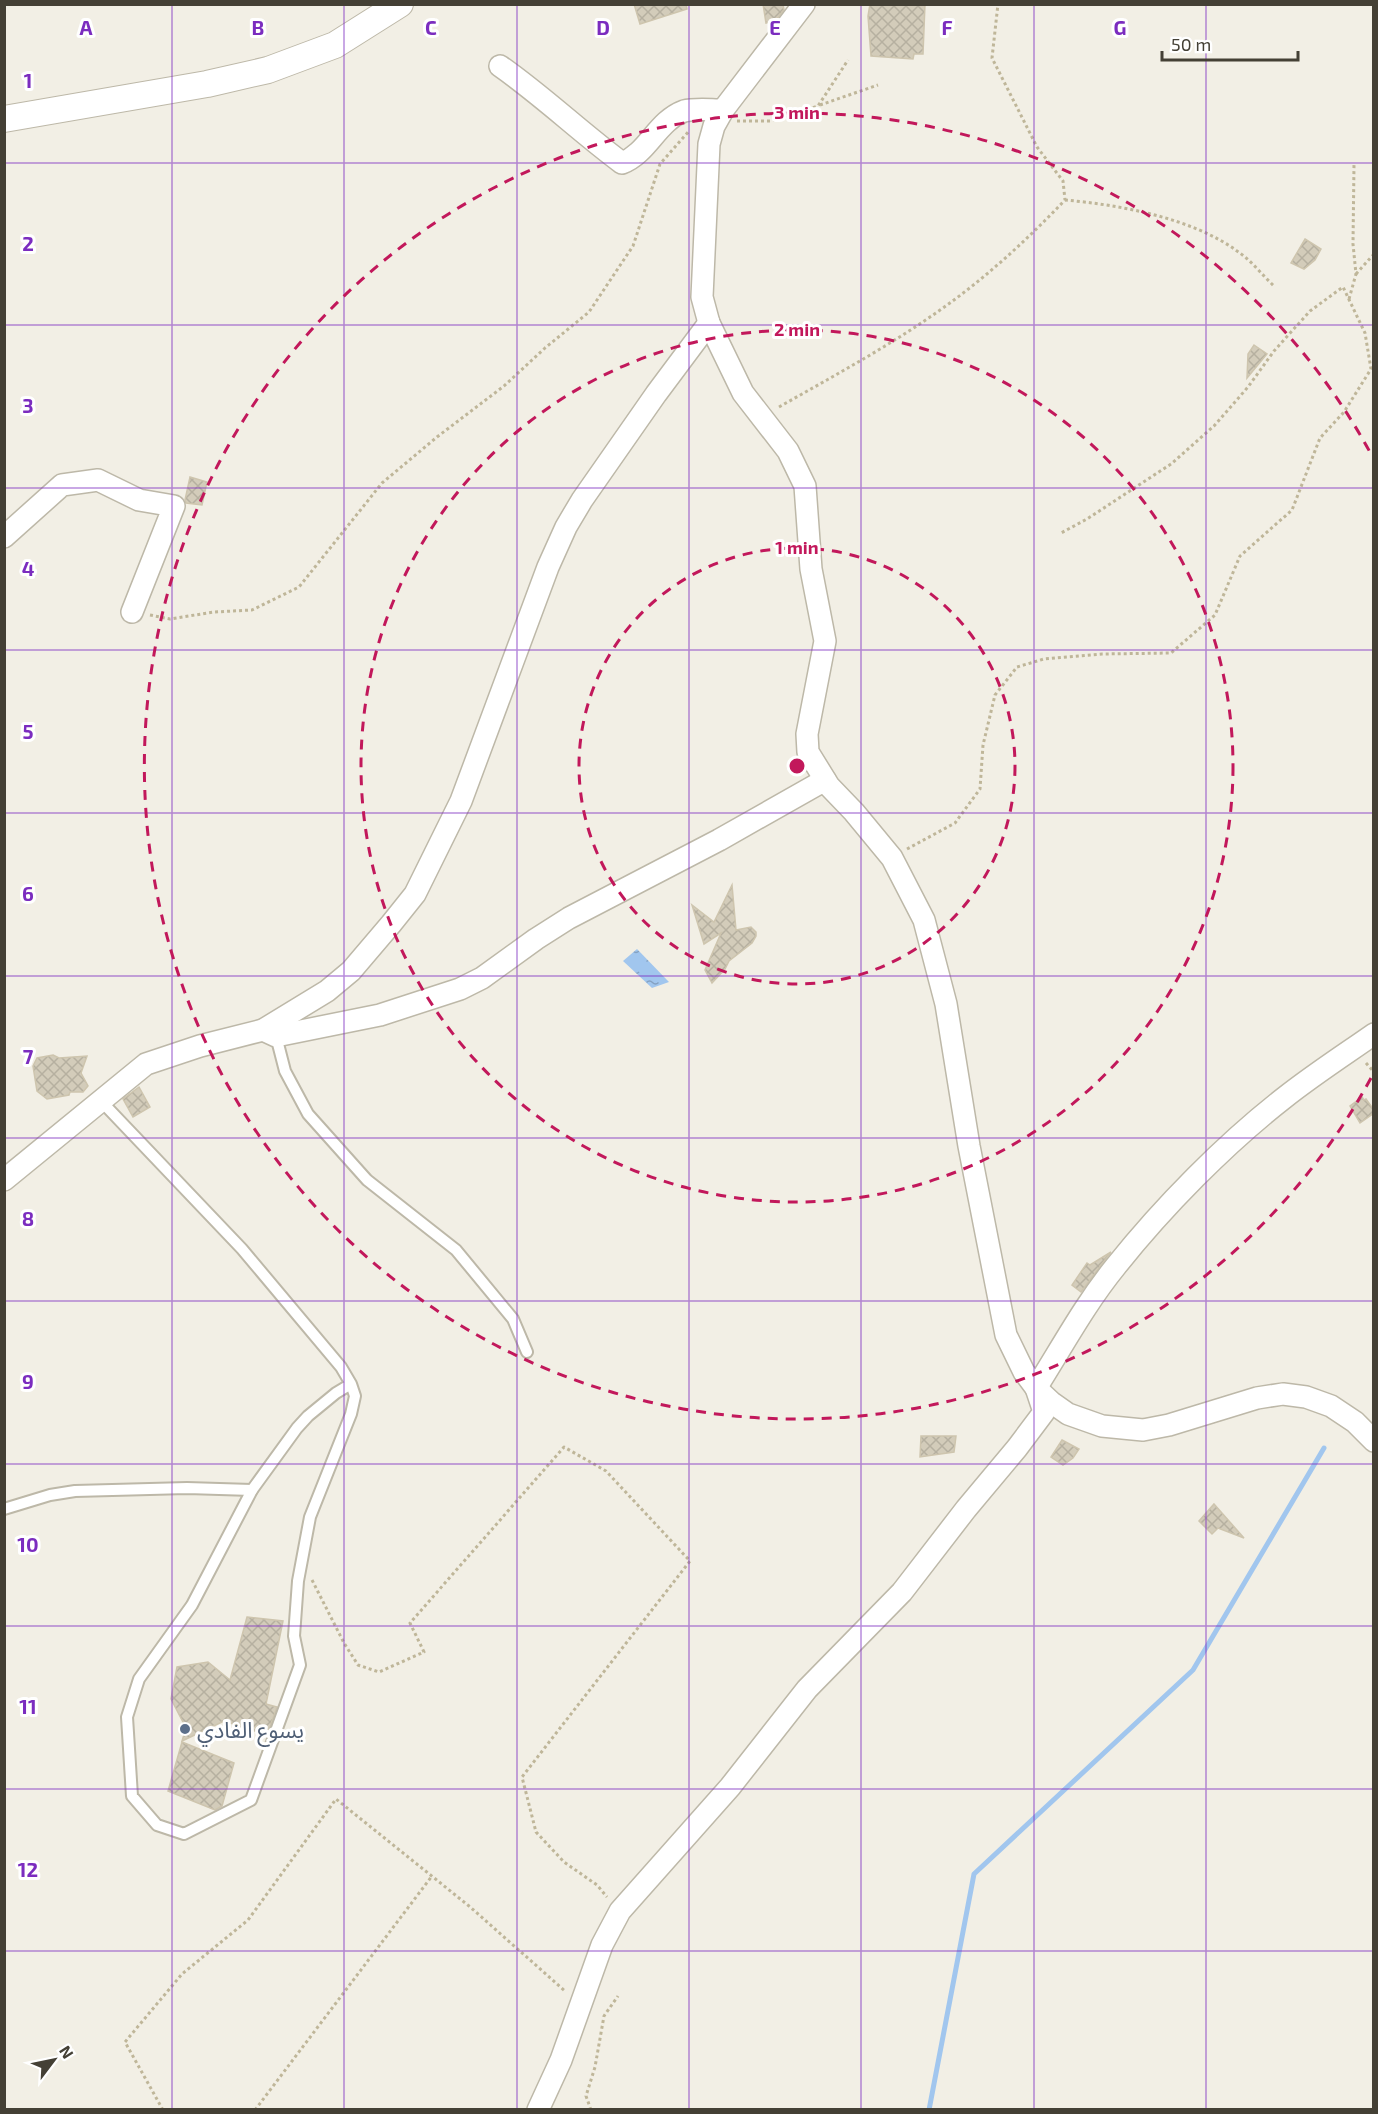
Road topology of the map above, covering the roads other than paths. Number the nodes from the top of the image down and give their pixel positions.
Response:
1 (400, 4) edge
2 (804, 4) edge
3 (500, 66) dead end
4 (715, 110) junction
5 (4, 119) edge
6 (709, 323) junction
7 (4, 537) edge
8 (132, 612) road end
9 (825, 780) junction
10 (270, 1033) junction
11 (1374, 1034) edge
12 (102, 1102) junction
13 (4, 1180) edge
14 (527, 1352) dead end
15 (351, 1384) junction
16 (1036, 1388) junction
17 (1374, 1442) edge
18 (252, 1490) junction
19 (4, 1509) edge
20 (538, 2109) edge

1 - 5 street
2 - 4 street
3 - 4 street
4 - 6 street
6 - 9 street
6 - 10 street
7 - 8 street
9 - 10 street
9 - 16 street
10 - 12 street
10 - 14 lane
11 - 16 street
12 - 13 street
12 - 15 lane
15 - 18 lane
15 - 18 lane
16 - 17 street
16 - 20 street
18 - 19 lane

